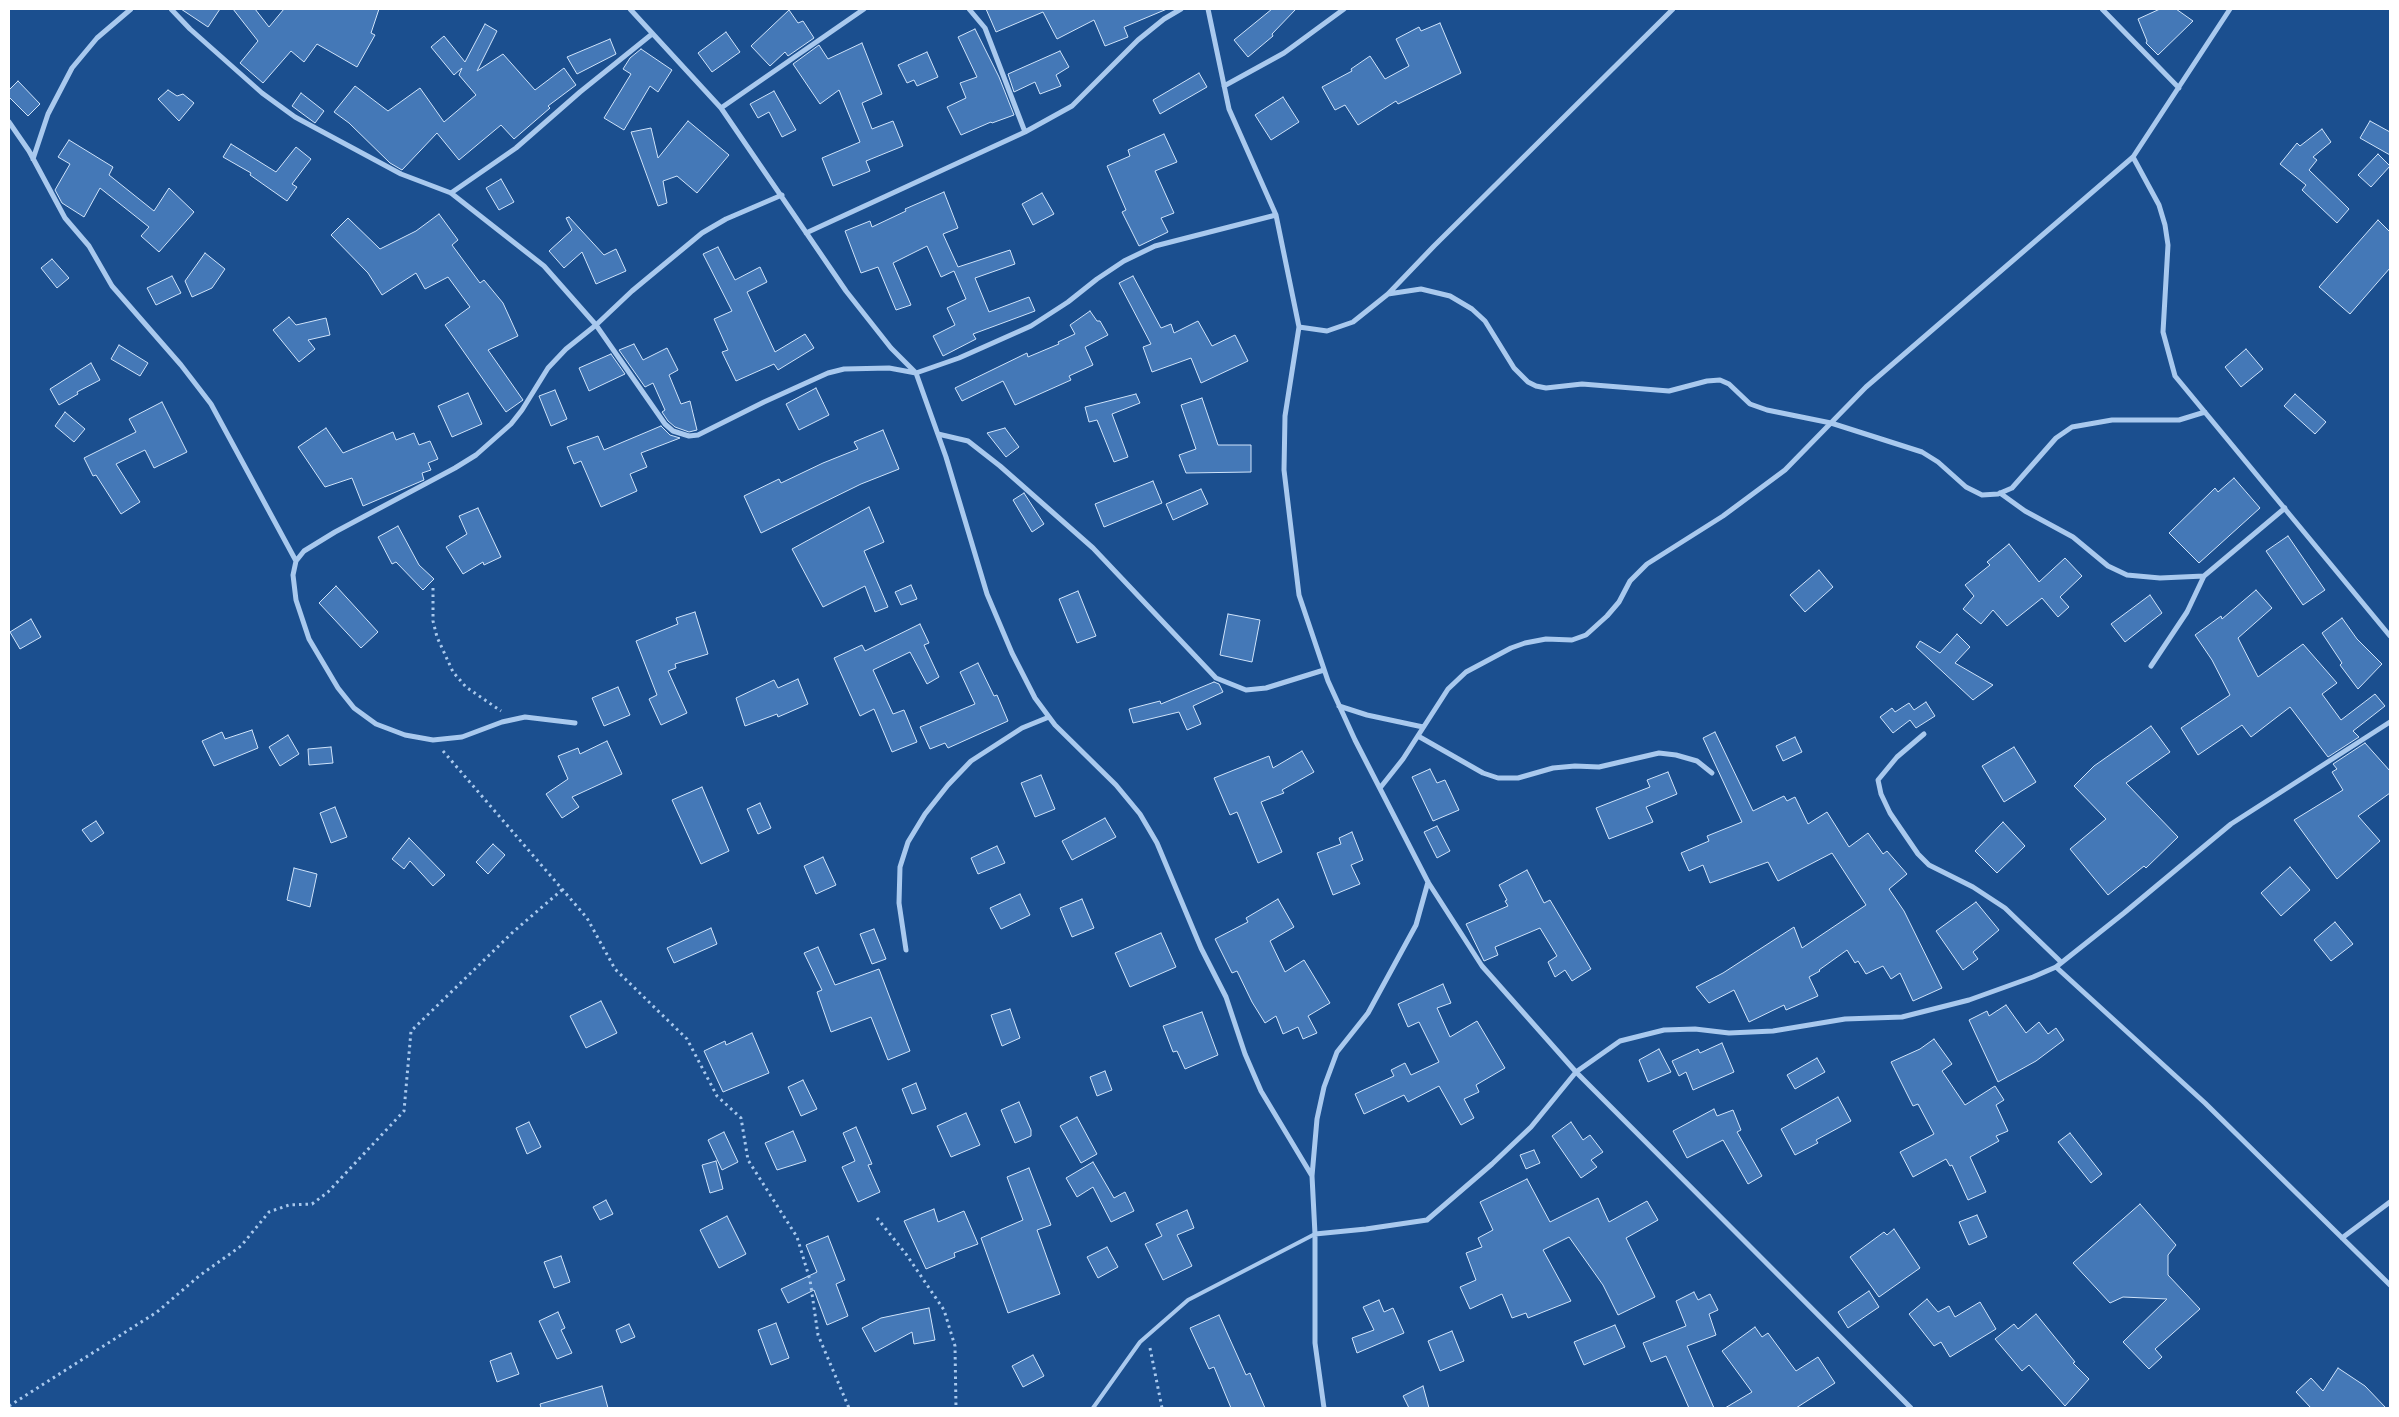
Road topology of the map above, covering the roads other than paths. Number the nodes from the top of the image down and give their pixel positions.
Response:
1 (130, 9) edge
2 (171, 9) edge
3 (630, 9) edge
4 (864, 9) edge
5 (970, 9) edge
6 (1181, 9) edge
7 (1208, 9) edge
8 (1344, 9) edge
9 (1674, 9) edge
10 (2102, 9) edge
11 (2230, 9) edge
12 (652, 34) junction
13 (1224, 86) junction
14 (2179, 88) junction
15 (721, 108) junction
16 (9, 122) edge
17 (1025, 132) junction
18 (2133, 157) junction
19 (33, 160) junction
20 (451, 193) junction
21 (782, 195) junction
22 (1276, 214) junction
23 (806, 233) junction
24 (1388, 294) junction
25 (596, 324) junction
26 (1300, 327) junction
27 (916, 373) junction
28 (2205, 412) junction
29 (1831, 423) junction
30 (938, 434) junction
31 (2000, 493) junction
32 (2285, 508) junction
33 (296, 562) junction
34 (2204, 576) junction
35 (2390, 636) edge
36 (2151, 666) dead end
37 (1324, 670) junction
38 (1339, 706) junction
39 (1049, 717) junction
40 (575, 722) dead end
41 (2390, 722) edge
42 (1423, 727) junction
43 (1924, 734) dead end
44 (1418, 736) junction
45 (1712, 774) dead end
46 (1380, 788) junction
47 (1428, 882) junction
48 (906, 950) dead end
49 (2061, 962) junction
50 (2056, 966) junction
51 (1576, 1072) junction
52 (1312, 1176) junction
53 (2390, 1202) edge
54 (1315, 1234) junction
55 (2342, 1238) junction
56 (2390, 1284) edge
57 (1093, 1408) edge
58 (1324, 1408) edge
59 (1911, 1408) edge

1 - 19 street
2 - 20 street
3 - 12 street
4 - 15 street
5 - 17 street
6 - 17 street
7 - 13 street
8 - 13 street
9 - 24 street
10 - 14 street
11 - 14 street
12 - 15 street
12 - 20 street
13 - 22 street
14 - 18 street
15 - 21 street
16 - 19 street
17 - 23 street
18 - 28 street
18 - 29 street
19 - 33 street
20 - 25 street
21 - 23 street
21 - 25 street
22 - 26 street
22 - 27 street
23 - 27 street
24 - 26 street
24 - 29 street
25 - 27 street
25 - 33 street
26 - 37 street
27 - 30 street
28 - 31 street
28 - 32 street
29 - 31 street
29 - 42 street
30 - 37 street
30 - 39 street
31 - 34 street
32 - 34 street
32 - 35 street
33 - 40 street
34 - 36 street
37 - 38 street
38 - 42 street
38 - 46 street
39 - 48 street
39 - 52 street
41 - 49 street
42 - 44 street
43 - 49 street
44 - 45 street
44 - 46 street
46 - 47 street
47 - 51 street
47 - 52 street
49 - 50 street
50 - 51 street
50 - 55 street
51 - 54 street
51 - 59 street
52 - 54 street
53 - 55 street
54 - 57 lane
54 - 58 street
55 - 56 street

